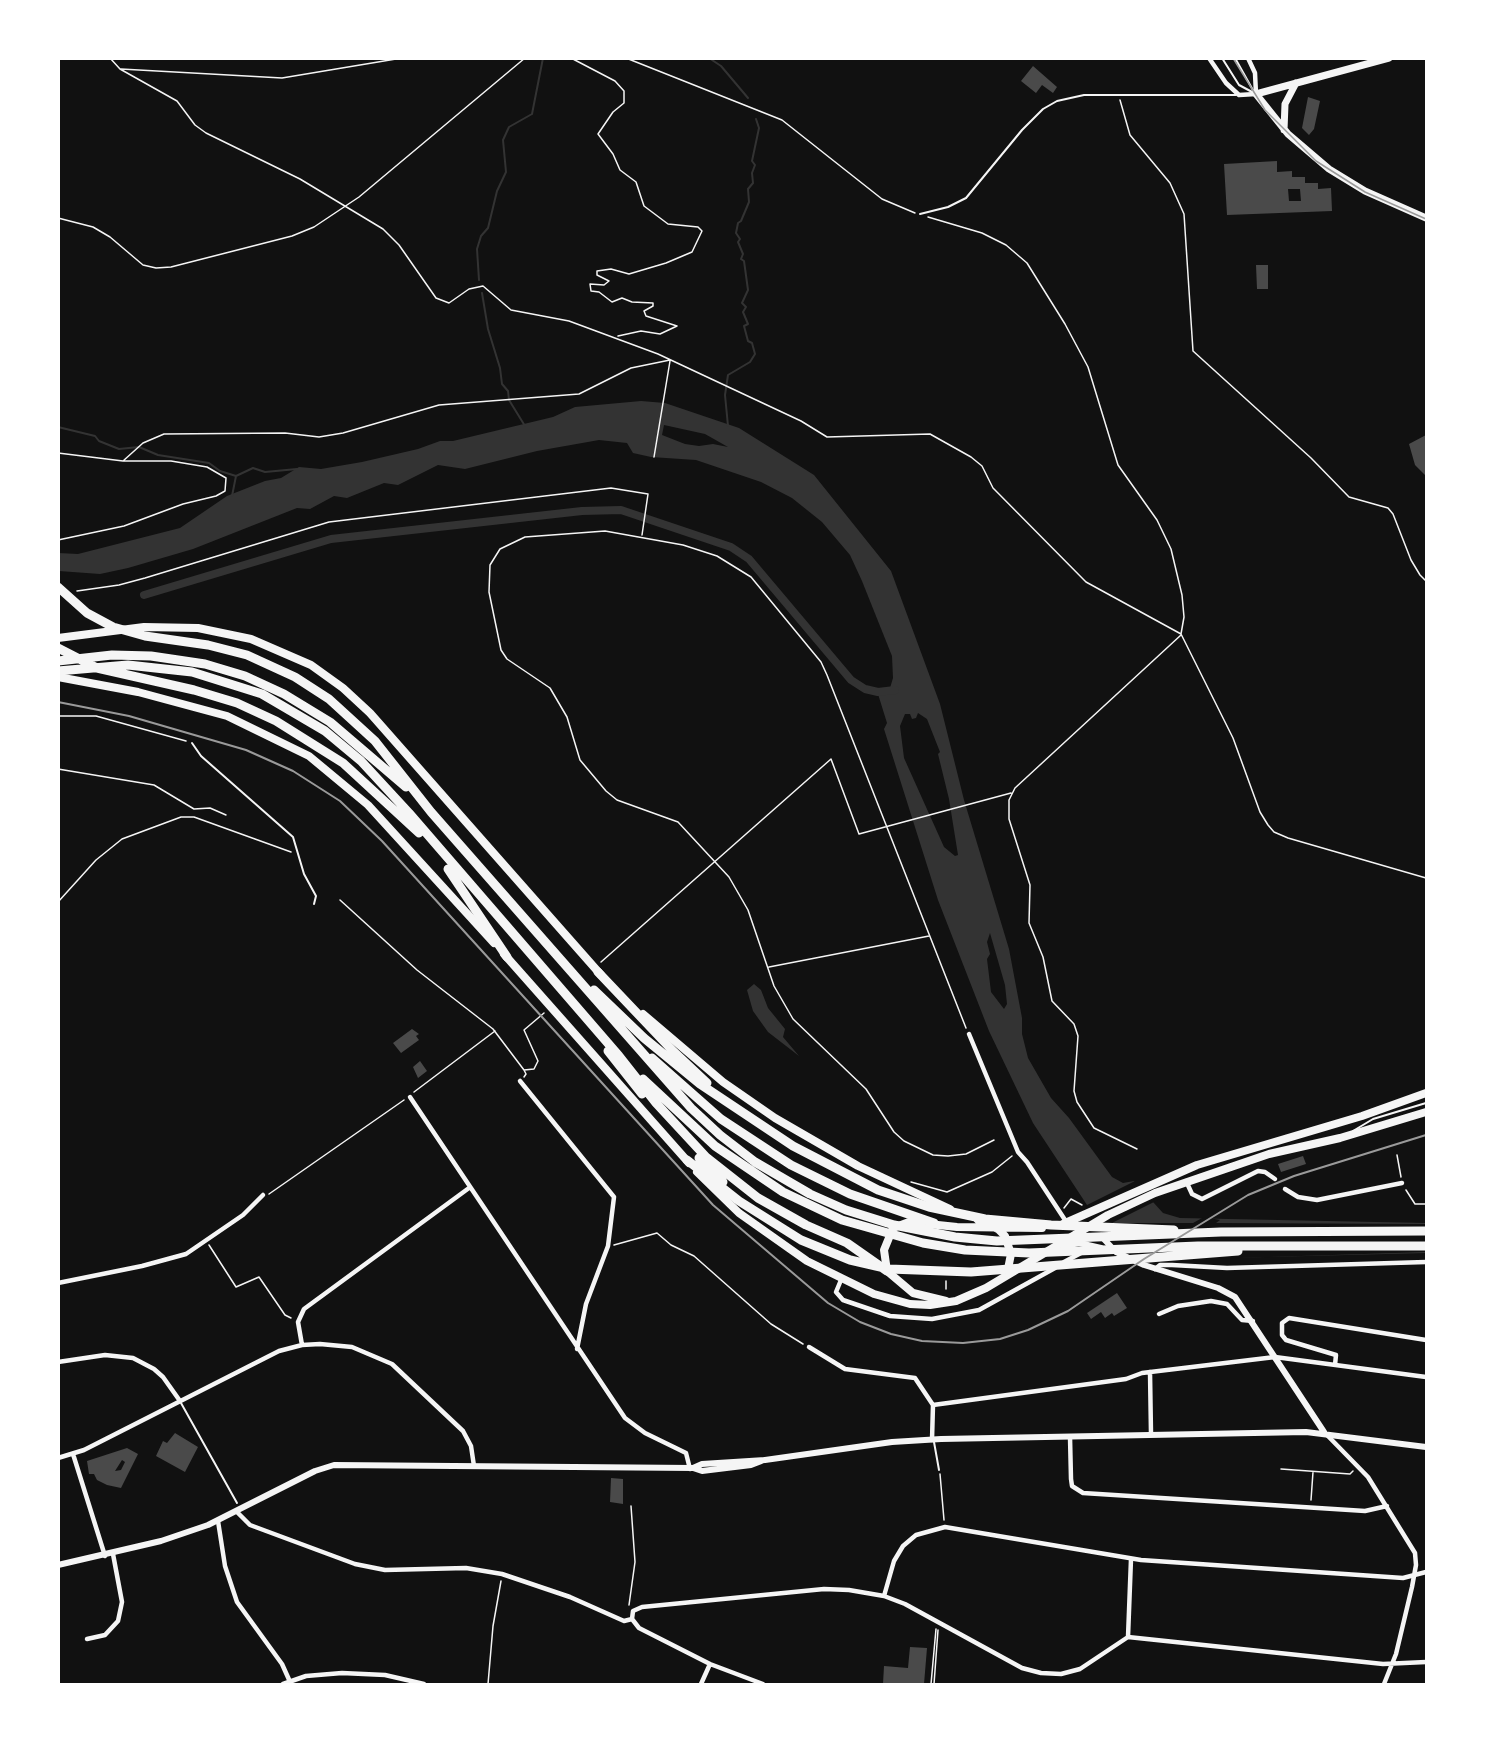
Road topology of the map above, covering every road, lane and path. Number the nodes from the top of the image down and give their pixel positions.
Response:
1 (110, 58) edge
2 (402, 58) edge
3 (525, 58) edge
4 (571, 58) edge
5 (626, 58) edge
6 (1209, 58) edge
7 (1222, 58) edge
8 (1235, 58) edge
9 (1248, 58) edge
10 (1389, 58) edge
11 (120, 69) junction
12 (1296, 83) junction
13 (1239, 94) junction
14 (1256, 94) junction
15 (1119, 95) junction
16 (1284, 130) junction
17 (345, 208) junction
18 (920, 214) junction
19 (58, 218) edge
20 (1426, 218) edge
21 (618, 338) junction
22 (670, 360) junction
23 (58, 453) edge
24 (654, 457) dead end
25 (123, 461) junction
26 (641, 536) junction
27 (58, 540) edge
28 (1426, 581) edge
29 (58, 586) edge
30 (75, 591) dead end
31 (1181, 634) junction
32 (58, 638) edge
33 (58, 648) edge
34 (58, 661) edge
35 (58, 671) edge
36 (58, 676) edge
37 (58, 716) edge
38 (344, 739) junction
39 (192, 743) joint
40 (58, 769) edge
41 (1011, 793) junction
42 (431, 812) junction
43 (226, 815) dead end
44 (888, 828) junction
45 (433, 847) junction
46 (300, 856) junction
47 (449, 862) junction
48 (1426, 878) edge
49 (340, 900) dead end
50 (58, 902) edge
51 (314, 904) dead end
52 (930, 936) junction
53 (611, 953) dead end
54 (507, 957) junction
55 (565, 962) junction
56 (768, 967) junction
57 (598, 972) junction
58 (578, 1009) junction
59 (524, 1030) dead end
60 (622, 1030) junction
61 (495, 1031) junction
62 (969, 1034) joint
63 (619, 1056) junction
64 (520, 1081) dead end
65 (1426, 1093) edge
66 (411, 1095) junction
67 (1426, 1102) edge
68 (729, 1103) junction
69 (1426, 1112) edge
70 (1340, 1138) junction
71 (994, 1140) dead end
72 (1137, 1149) dead end
73 (1018, 1152) junction
74 (687, 1160) junction
75 (1275, 1179) dead end
76 (906, 1180) dead end
77 (1186, 1181) junction
78 (1402, 1183) dead end
79 (469, 1188) junction
80 (1285, 1188) dead end
81 (947, 1192) junction
82 (272, 1194) dead end
83 (264, 1195) dead end
84 (947, 1197) dead end
85 (766, 1219) junction
86 (1097, 1222) junction
87 (933, 1223) junction
88 (1067, 1223) junction
89 (998, 1229) junction
90 (1426, 1231) edge
91 (1221, 1232) junction
92 (206, 1242) junction
93 (1315, 1245) junction
94 (608, 1246) junction
95 (1094, 1246) junction
96 (1426, 1246) edge
97 (1049, 1249) junction
98 (1116, 1252) junction
99 (1426, 1262) edge
100 (1155, 1269) junction
101 (887, 1271) junction
102 (1007, 1275) junction
103 (946, 1278) dead end
104 (841, 1280) junction
105 (58, 1283) edge
106 (946, 1289) dead end
107 (956, 1300) junction
108 (1159, 1314) dead end
109 (291, 1318) dead end
110 (1253, 1321) junction
111 (1426, 1340) edge
112 (302, 1345) junction
113 (809, 1347) joint
114 (577, 1349) junction
115 (1275, 1357) junction
116 (58, 1362) edge
117 (1335, 1365) junction
118 (1150, 1372) junction
119 (1426, 1377) edge
120 (180, 1401) junction
121 (933, 1405) junction
122 (1324, 1432) junction
123 (1151, 1434) junction
124 (1070, 1437) junction
125 (932, 1440) junction
126 (1426, 1447) edge
127 (73, 1454) junction
128 (58, 1458) edge
129 (474, 1466) junction
130 (1356, 1468) dead end
131 (692, 1469) junction
132 (1281, 1469) dead end
133 (939, 1470) joint
134 (1313, 1471) junction
135 (1311, 1501) dead end
136 (237, 1503) dead end
137 (631, 1506) dead end
138 (1387, 1506) junction
139 (237, 1512) junction
140 (218, 1521) junction
141 (944, 1521) dead end
142 (113, 1554) junction
143 (105, 1556) junction
144 (1131, 1559) junction
145 (58, 1564) edge
146 (1426, 1572) edge
147 (1414, 1575) junction
148 (502, 1577) dead end
149 (884, 1596) junction
150 (629, 1605) dead end
151 (632, 1619) junction
152 (937, 1625) dead end
153 (938, 1632) dead end
154 (1128, 1637) junction
155 (87, 1639) dead end
156 (1426, 1662) edge
157 (710, 1664) junction
158 (1393, 1664) junction
159 (290, 1683) edge
160 (283, 1684) edge
161 (424, 1684) edge
162 (488, 1684) edge
163 (701, 1684) edge
164 (763, 1684) edge
165 (932, 1684) edge
166 (1384, 1684) edge

1 - 11 path
2 - 11 path
3 - 17 path
4 - 21 path
5 - 18 path
6 - 13 street
7 - 14 lane
8 - 14 lane
9 - 14 street
10 - 12 main road
11 - 17 path
12 - 14 main road
12 - 16 main road
13 - 14 street
13 - 15 lane
14 - 16 main road
15 - 18 lane
15 - 28 path
16 - 20 main road
17 - 19 path
17 - 21 path
18 - 31 path
21 - 22 path
22 - 24 path
22 - 25 path
22 - 31 path
23 - 25 path
25 - 27 path
26 - 30 path
26 - 44 path
26 - 56 path
29 - 42 highway
31 - 41 path
31 - 48 path
32 - 57 main road
33 - 45 highway
34 - 38 highway
35 - 38 highway
36 - 54 main road
37 - 39 path
38 - 42 highway
38 - 47 highway
39 - 46 lane
40 - 43 path
41 - 44 path
41 - 72 path
42 - 55 highway
44 - 52 path
44 - 53 path
45 - 47 highway
45 - 54 highway
46 - 50 path
46 - 51 lane
47 - 58 highway
49 - 61 path
52 - 56 path
52 - 62 path
54 - 74 main road
55 - 60 highway
55 - 68 highway
56 - 71 path
57 - 68 highway
57 - 89 main road
58 - 63 highway
58 - 85 highway
59 - 61 path
60 - 87 highway
60 - 91 highway
61 - 66 path
62 - 73 street
63 - 93 highway
63 - 101 highway
64 - 94 street
65 - 88 main road
66 - 79 street
66 - 82 path
67 - 70 lane
68 - 91 highway
69 - 70 main road
70 - 77 main road
73 - 81 path
73 - 88 street
74 - 85 highway
74 - 104 main road
75 - 77 street
76 - 81 path
77 - 86 main road
78 - 80 street
79 - 112 street
79 - 114 street
81 - 84 path
83 - 92 street
85 - 93 highway
86 - 97 main road
86 - 98 street
87 - 89 main road
87 - 101 main road
88 - 89 main road
89 - 102 main road
90 - 91 highway
92 - 105 street
92 - 109 path
93 - 96 highway
94 - 113 path
94 - 114 street
95 - 97 street
95 - 98 street
95 - 104 street
97 - 102 main road
98 - 100 street
99 - 100 street
100 - 110 street
101 - 107 main road
102 - 107 main road
103 - 106 path
104 - 107 main road
108 - 110 street
110 - 115 street
111 - 117 street
112 - 120 street
112 - 129 street
113 - 121 street
114 - 131 street
115 - 117 street
115 - 118 street
115 - 122 street
116 - 120 street
117 - 119 street
118 - 121 street
118 - 123 street
120 - 127 street
120 - 136 lane
121 - 125 street
122 - 123 street
122 - 126 street
122 - 138 street
123 - 124 street
124 - 125 street
124 - 138 street
125 - 131 street
125 - 133 lane
127 - 128 street
127 - 143 street
129 - 131 street
129 - 139 street
130 - 134 path
132 - 134 path
133 - 141 path
134 - 135 path
137 - 150 path
138 - 147 street
139 - 140 street
139 - 151 street
140 - 142 street
140 - 159 street
142 - 143 street
142 - 155 street
143 - 145 street
144 - 147 street
144 - 149 street
144 - 154 street
146 - 147 street
147 - 158 street
148 - 162 path
149 - 151 street
149 - 154 street
151 - 157 street
152 - 165 path
153 - 165 path
154 - 158 street
156 - 158 street
157 - 163 street
157 - 164 street
158 - 166 street
159 - 160 street
159 - 161 street

